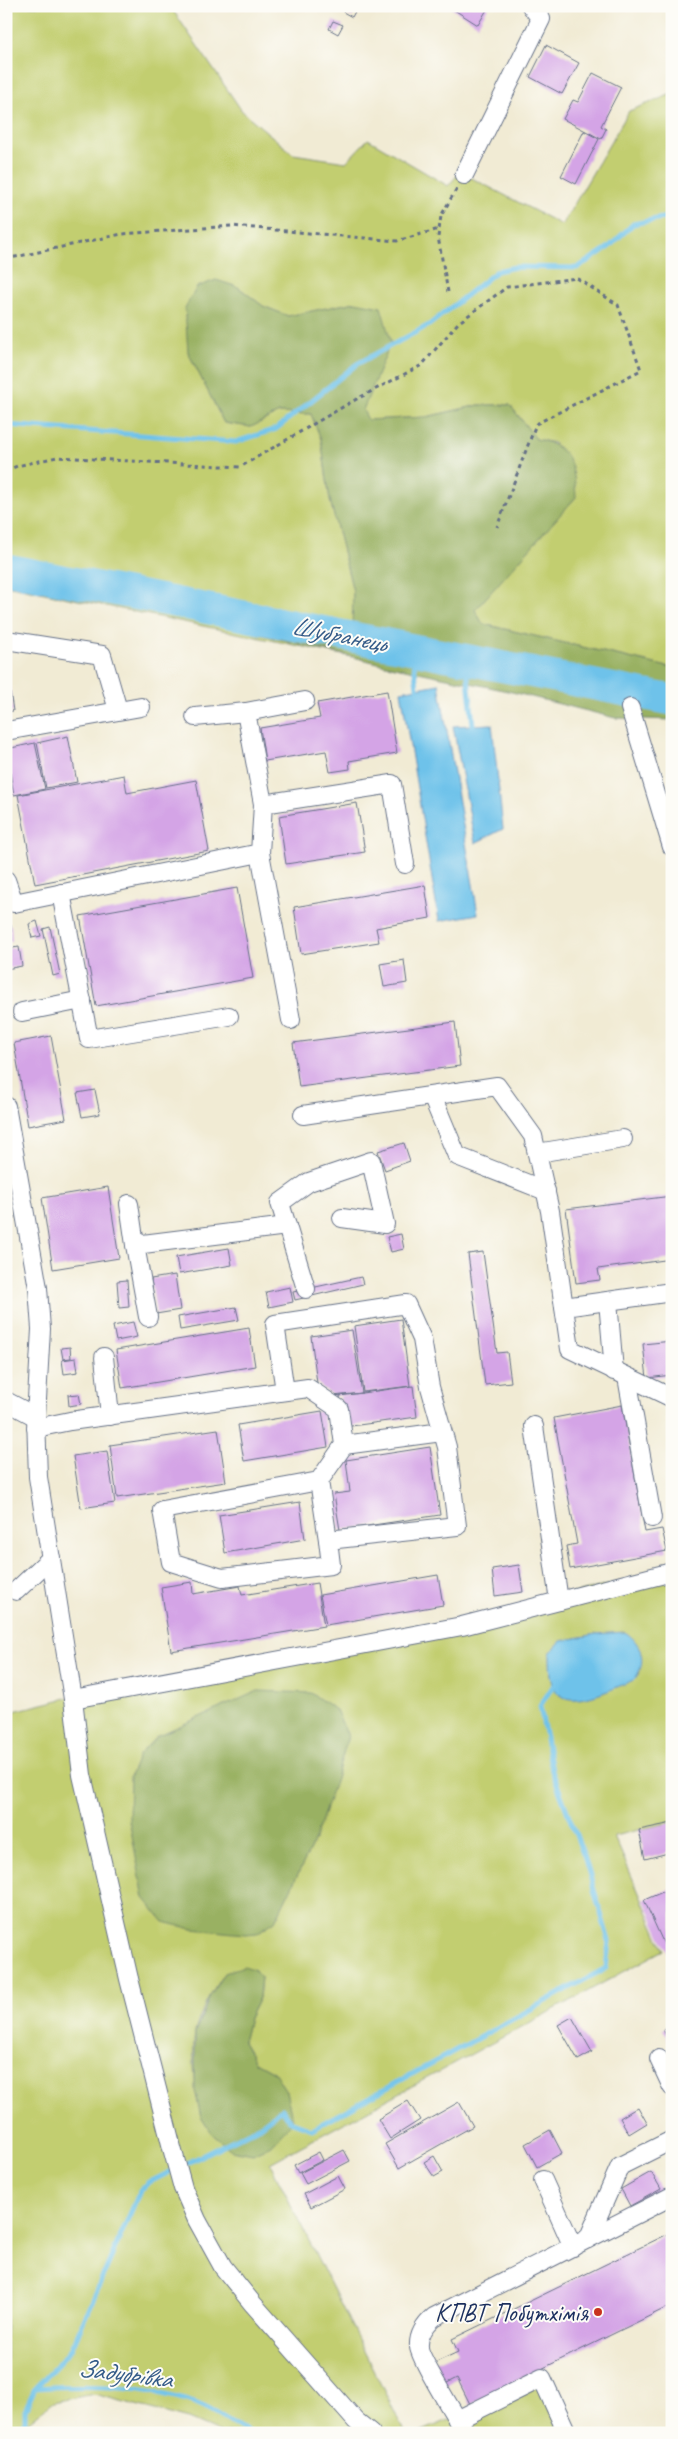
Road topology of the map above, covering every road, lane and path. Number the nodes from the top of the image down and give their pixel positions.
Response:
1 (531, 6) edge
2 (464, 175) joint
3 (439, 230) junction
4 (6, 259) edge
5 (448, 292) dead end
6 (6, 471) edge
7 (497, 527) dead end
8 (6, 640) edge
9 (305, 701) dead end
10 (141, 707) dead end
11 (630, 708) dead end
12 (118, 710) junction
13 (246, 712) junction
14 (195, 717) dead end
15 (6, 731) edge
16 (263, 804) junction
17 (672, 847) edge
18 (260, 852) junction
19 (405, 864) dead end
20 (6, 880) edge
21 (61, 893) junction
22 (82, 1000) junction
23 (22, 1012) dead end
24 (229, 1016) dead end
25 (292, 1020) dead end
26 (432, 1096) junction
27 (6, 1106) edge
28 (303, 1115) dead end
29 (623, 1139) dead end
30 (537, 1152) junction
31 (546, 1191) junction
32 (129, 1204) dead end
33 (342, 1218) dead end
34 (287, 1226) junction
35 (136, 1245) junction
36 (672, 1292) edge
37 (608, 1301) junction
38 (564, 1307) junction
39 (148, 1318) dead end
40 (315, 1318) junction
41 (104, 1357) dead end
42 (621, 1374) junction
43 (285, 1391) junction
44 (672, 1398) edge
45 (6, 1401) edge
46 (110, 1416) junction
47 (36, 1422) junction
48 (534, 1426) dead end
49 (442, 1432) junction
50 (344, 1445) junction
51 (319, 1480) junction
52 (652, 1518) dead end
53 (328, 1540) junction
54 (51, 1558) junction
55 (672, 1572) edge
56 (16, 1591) dead end
57 (559, 1601) junction
58 (73, 1699) junction
59 (659, 2059) dead end
60 (672, 2087) edge
61 (672, 2140) edge
62 (543, 2180) dead end
63 (672, 2196) edge
64 (580, 2243) junction
65 (461, 2426) edge
66 (371, 2433) edge
67 (567, 2433) edge

1 - 2 lane
2 - 3 path
3 - 4 path
3 - 5 path
6 - 7 path
8 - 12 lane
9 - 13 lane
10 - 12 lane
11 - 17 lane
12 - 15 lane
13 - 14 lane
13 - 16 lane
16 - 18 lane
16 - 19 lane
18 - 21 lane
18 - 25 lane
20 - 21 lane
21 - 22 lane
22 - 23 lane
22 - 24 lane
26 - 28 lane
26 - 30 lane
26 - 31 lane
27 - 47 lane
29 - 30 lane
30 - 31 lane
31 - 38 lane
32 - 35 lane
33 - 34 lane
34 - 35 lane
34 - 40 lane
35 - 39 lane
36 - 37 lane
37 - 38 lane
37 - 42 lane
38 - 42 lane
40 - 43 lane
40 - 49 lane
41 - 46 lane
42 - 44 lane
42 - 52 lane
43 - 46 lane
43 - 50 lane
45 - 47 lane
46 - 47 lane
47 - 54 lane
48 - 57 lane
49 - 50 lane
49 - 53 lane
50 - 51 lane
51 - 53 lane
51 - 53 lane
54 - 56 lane
54 - 58 lane
55 - 57 lane
57 - 58 lane
58 - 66 lane
59 - 60 lane
61 - 64 lane
62 - 64 lane
63 - 64 lane
64 - 65 lane
65 - 67 lane

